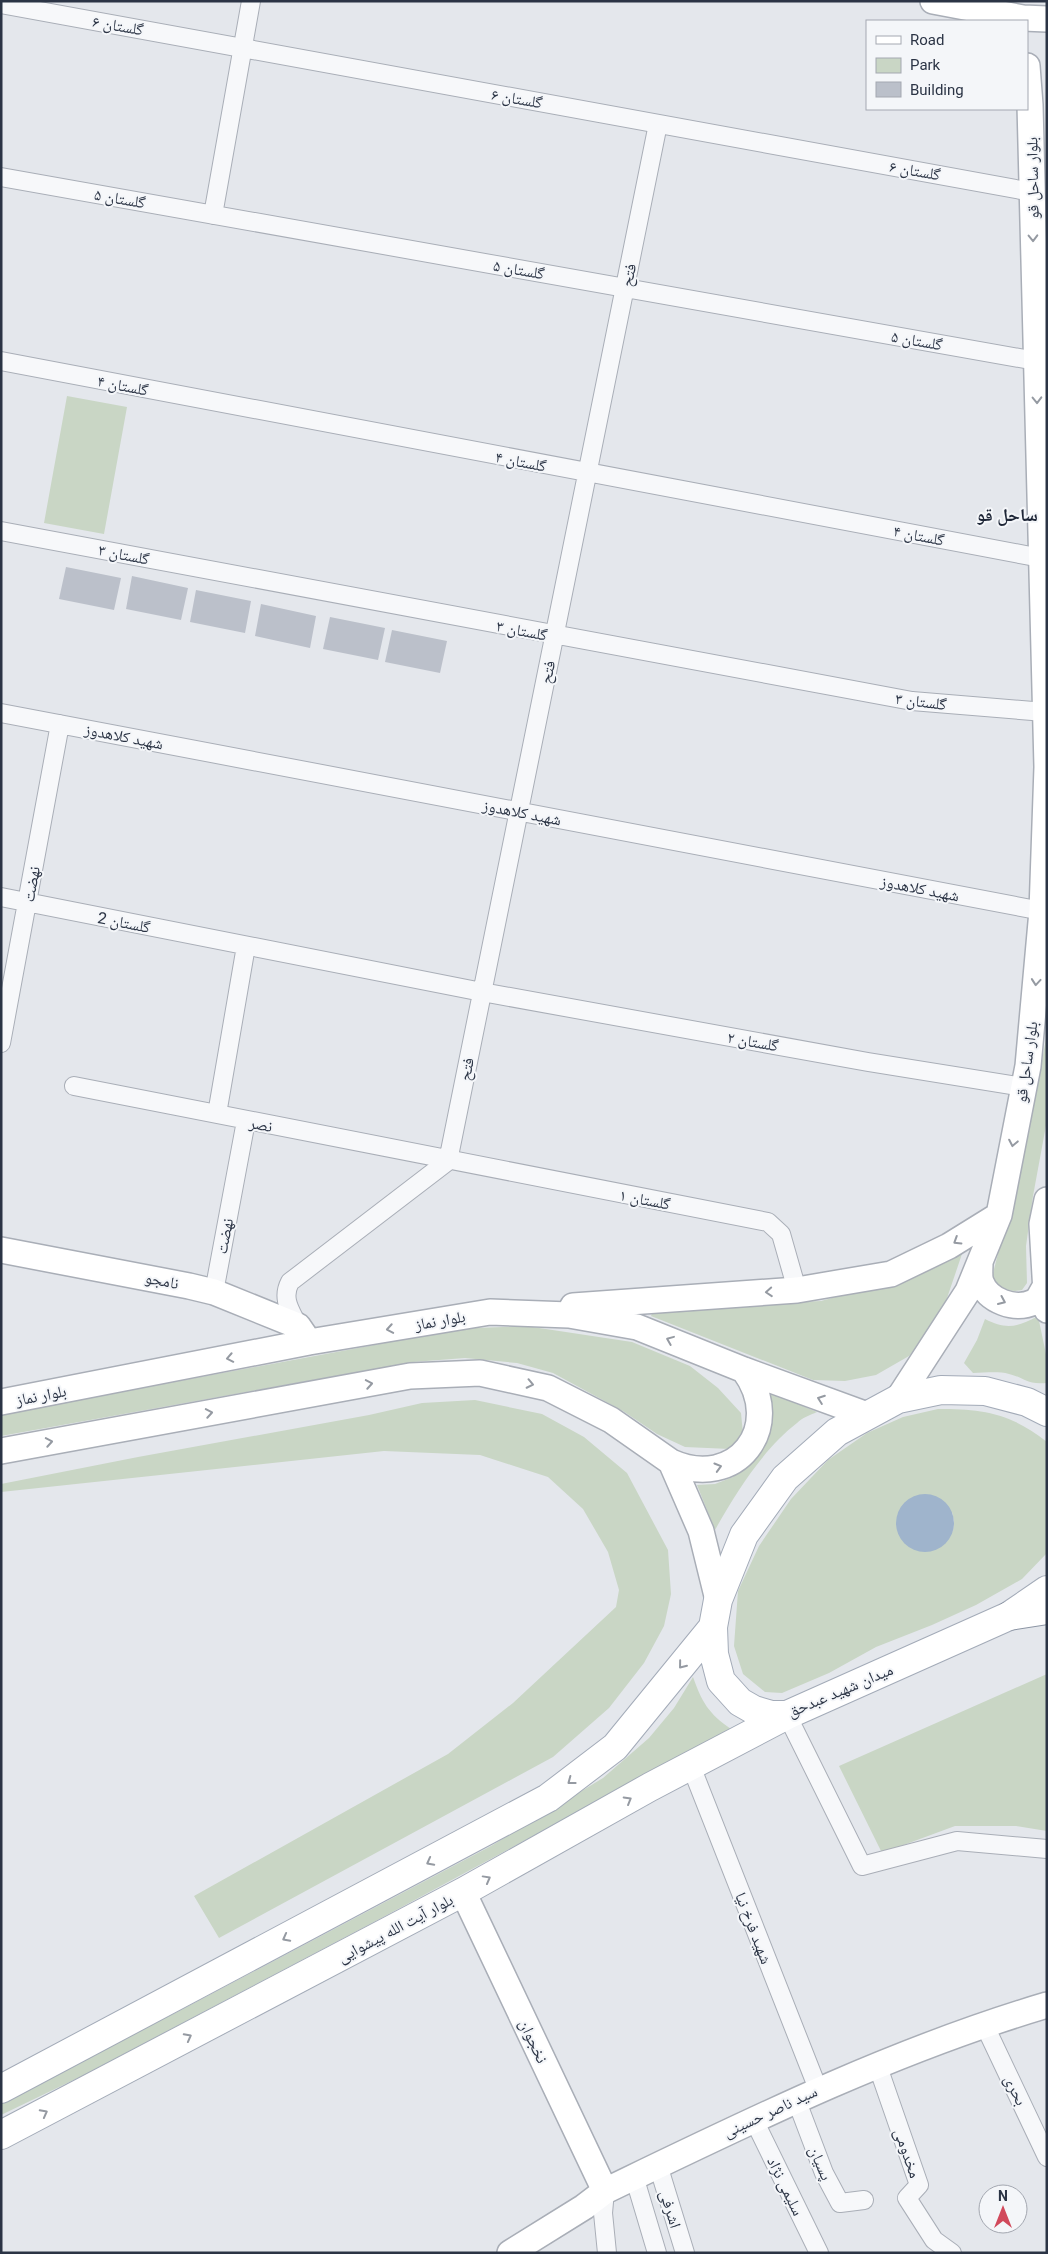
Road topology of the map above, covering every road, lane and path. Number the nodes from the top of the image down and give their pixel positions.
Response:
1 (251, 1) edge
2 (938, 2) edge
3 (1, 4) edge
4 (1029, 15) edge
5 (243, 48) junction
6 (1028, 91) edge
7 (658, 124) junction
8 (1, 177) edge
9 (1032, 192) junction
10 (213, 215) junction
11 (625, 288) junction
12 (1, 361) edge
13 (1036, 361) junction
14 (587, 473) junction
15 (1, 531) edge
16 (1041, 558) junction
17 (554, 636) junction
18 (1045, 712) junction
19 (1, 713) edge
20 (60, 724) junction
21 (519, 812) junction
22 (1, 898) edge
23 (28, 902) junction
24 (1042, 911) junction
25 (246, 946) junction
26 (482, 992) junction
27 (1, 1043) edge
28 (74, 1086) dead end
29 (1024, 1087) junction
30 (217, 1114) junction
31 (246, 1121) junction
32 (448, 1161) junction
33 (1047, 1200) edge
34 (999, 1215) junction
35 (1, 1250) edge
36 (980, 1262) junction
37 (797, 1290) junction
38 (214, 1292) junction
39 (1046, 1298) edge
40 (490, 1312) junction
41 (304, 1334) junction
42 (744, 1370) junction
43 (898, 1399) junction
44 (1, 1402) edge
45 (1047, 1412) edge
46 (867, 1416) junction
47 (1, 1451) edge
48 (672, 1462) junction
49 (1047, 1590) edge
50 (718, 1600) junction
51 (1047, 1610) edge
52 (1009, 1616) junction
53 (713, 1627) junction
54 (787, 1716) junction
55 (691, 1766) junction
56 (1047, 1848) edge
57 (463, 1892) junction
58 (1047, 2006) edge
59 (984, 2024) junction
60 (877, 2064) junction
61 (1, 2089) edge
62 (807, 2094) junction
63 (753, 2118) junction
64 (1, 2135) edge
65 (1047, 2156) edge
66 (658, 2165) junction
67 (634, 2176) junction
68 (605, 2191) junction
69 (864, 2200) dead end
70 (510, 2253) edge
71 (606, 2253) edge
72 (656, 2253) edge
73 (684, 2253) edge
74 (819, 2253) edge
75 (952, 2253) edge

1 - 5 street
2 - 4 main road
3 - 5 street, گلستان ۶
5 - 7 street, گلستان ۶
5 - 10 street
6 - 9 main road, بلوار ساحل قو
7 - 9 street, گلستان ۶
7 - 11 street, فتح
8 - 10 street, گلستان ۵
9 -> 13 main road, بلوار ساحل قو
10 - 11 street, گلستان ۵
11 - 13 street, گلستان ۵
11 - 14 street, فتح
12 - 14 street, گلستان ۴
13 -> 16 main road, بلوار ساحل قو
14 - 16 street, گلستان ۴
14 - 17 street, فتح
15 - 17 street, گلستان ۳
16 - 18 main road, بلوار ساحل قو
17 - 18 street, گلستان ۳
17 - 21 street, فتح
18 - 24 main road, بلوار ساحل قو
19 - 20 street, شهید کلاهدوز
20 - 21 street, شهید کلاهدوز
20 - 23 street, نهضت
21 - 24 street, شهید کلاهدوز
21 - 26 street, فتح
22 - 23 street, گلستان 2
23 - 25 street, گلستان 2
23 - 27 street, نهضت
24 -> 29 main road, بلوار ساحل قو
25 - 26 street, گلستان 2
25 - 30 street
26 - 29 street, گلستان ۲
26 - 32 street, فتح
28 - 30 street, نصر
29 -> 34 main road, بلوار ساحل قو
30 - 31 street, نصر
31 - 32 street, نصر
31 - 38 street, نهضت
32 - 37 street, گلستان ۱
32 - 41 street
33 - 39 main road
34 - 36 main road, بلوار ساحل قو
34 -> 37 main road
35 - 38 main road, نامجو
36 -> 39 main road
36 - 43 main road, بلوار ساحل قو
37 -> 40 main road
38 - 41 main road, نامجو
40 -> 41 main road, بلوار نماز
42 -> 40 main road, بلوار نماز
41 -> 44 main road, بلوار نماز
46 -> 42 main road, بلوار نماز
48 -> 42 main road
43 - 45 main road, میدان شهید عبدحق
43 - 46 main road, میدان شهید عبدحق
46 - 50 main road, میدان شهید عبدحق
47 -> 48 main road
48 - 50 main road
49 - 52 main road, میدان شهید عبدحق
50 - 53 main road, میدان شهید عبدحق
51 - 52 main road
52 - 54 main road, میدان شهید عبدحق
53 - 54 main road, میدان شهید عبدحق
53 -> 61 main road
54 - 55 main road, بلوار آیت الله پیشوایی
54 - 56 street
57 -> 55 main road, بلوار آیت الله پیشوایی
55 - 62 street, شهید فرخ نیا
64 -> 57 main road, بلوار آیت الله پیشوایی
57 - 68 main road, نخجوان
58 - 59 main road, سید ناصر حسینی
59 - 60 main road, سید ناصر حسینی
59 - 65 street, بحری
60 - 62 main road, سید ناصر حسینی
60 - 75 street, مخدومی
62 - 63 main road, سید ناصر حسینی
62 - 69 street, پسیان
63 - 66 main road, سید ناصر حسینی
63 - 74 street, سلیمی نژاد
66 - 67 main road, سید ناصر حسینی
66 - 73 street, اشرفی
67 - 68 main road, سید ناصر حسینی
67 - 72 street
68 - 70 main road, سید ناصر حسینی
68 - 71 street

